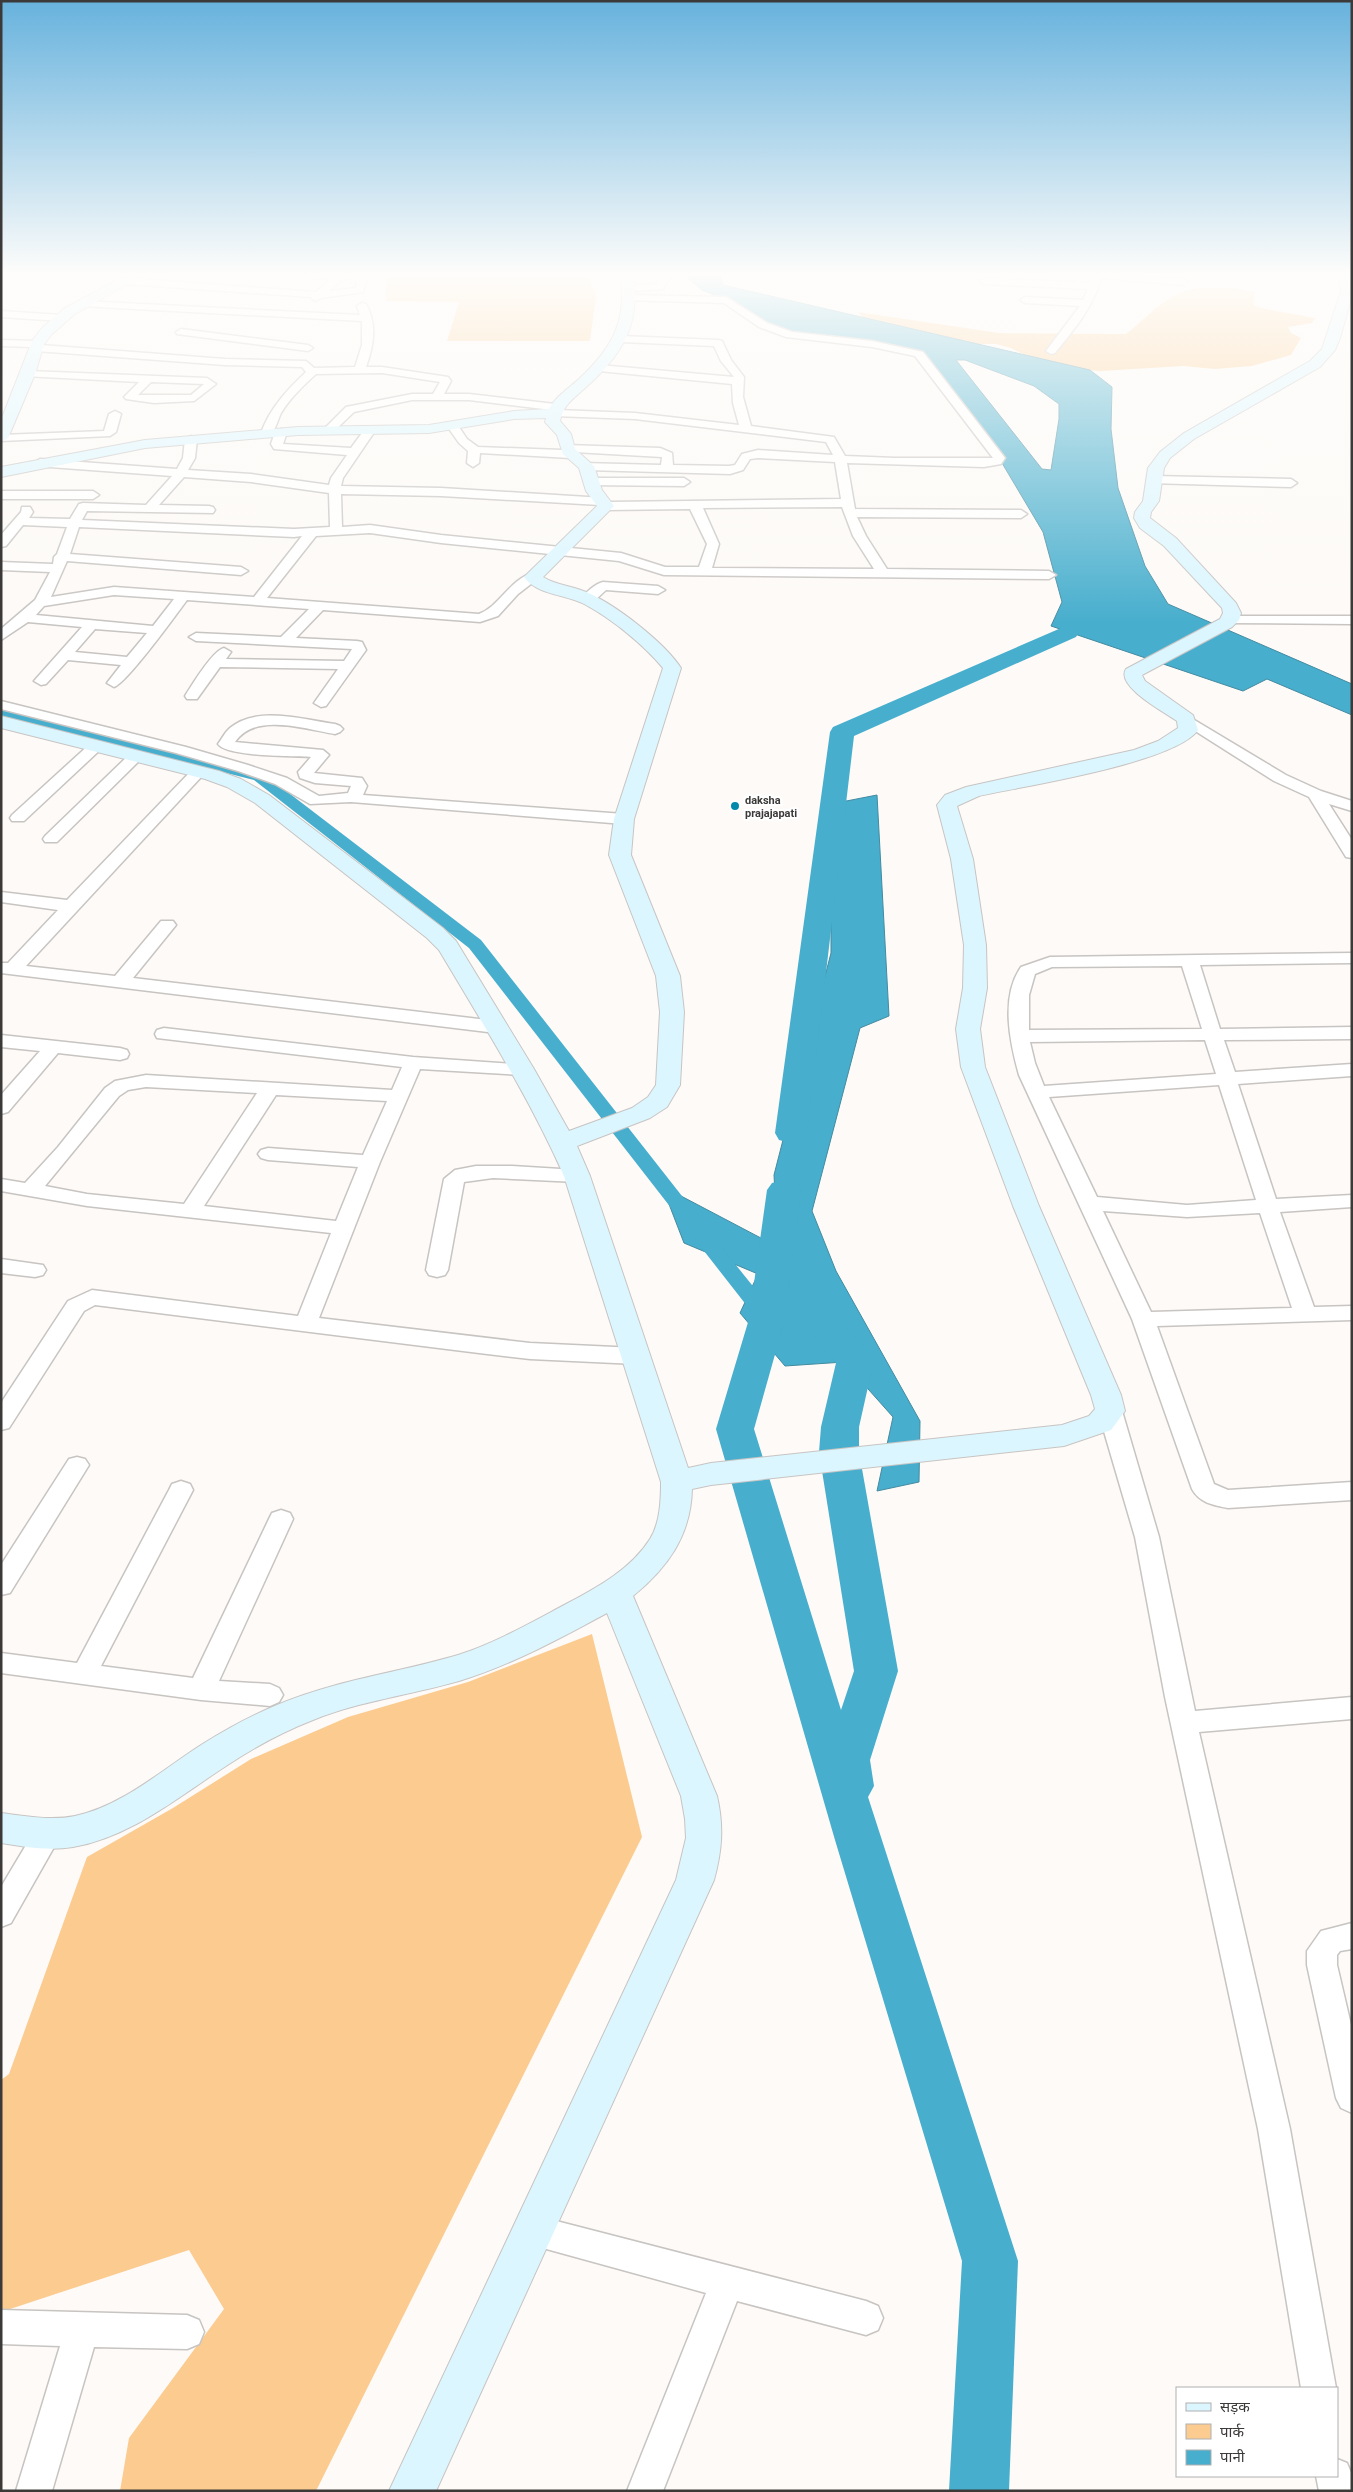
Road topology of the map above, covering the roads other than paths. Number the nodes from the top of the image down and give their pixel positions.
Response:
1 (20, 390) edge
2 (137, 390) edge
3 (203, 390) edge
4 (290, 390) edge
5 (441, 390) edge
6 (575, 390) edge
7 (737, 390) edge
8 (947, 390) edge
9 (1269, 390) edge
10 (438, 395) junction
11 (554, 410) junction
12 (114, 414) dead end
13 (5, 422) edge
14 (453, 426) junction
15 (746, 429) junction
16 (328, 430) junction
17 (369, 431) junction
18 (274, 432) junction
19 (1, 438) edge
20 (190, 439) junction
21 (127, 446) junction
22 (476, 450) junction
23 (568, 451) junction
24 (355, 452) junction
25 (841, 460) junction
26 (40, 463) junction
27 (473, 463) dead end
28 (667, 467) junction
29 (117, 470) junction
30 (1, 472) edge
31 (180, 473) junction
32 (588, 474) junction
33 (1152, 480) junction
34 (690, 482) dead end
35 (1291, 483) dead end
36 (336, 490) junction
37 (1, 495) edge
38 (93, 495) junction
39 (605, 504) junction
40 (695, 505) junction
41 (83, 507) junction
42 (9, 508) edge
43 (150, 508) junction
44 (849, 508) junction
45 (209, 510) dead end
46 (1021, 514) dead end
47 (21, 521) junction
48 (73, 523) junction
49 (1172, 524) dead end
50 (336, 530) junction
51 (312, 532) junction
52 (1170, 542) junction
53 (1, 544) edge
54 (560, 549) junction
55 (59, 563) junction
56 (1, 566) edge
57 (198, 568) junction
58 (241, 571) dead end
59 (704, 573) junction
60 (883, 573) junction
61 (1050, 575) dead end
62 (533, 577) junction
63 (658, 590) dead end
64 (180, 596) junction
65 (588, 599) junction
66 (258, 601) junction
67 (40, 603) junction
68 (320, 606) junction
69 (24, 618) junction
70 (1352, 620) edge
71 (1228, 621) junction
72 (94, 623) junction
73 (156, 630) junction
74 (1, 636) edge
75 (196, 637) dead end
76 (233, 640) junction
77 (284, 642) junction
78 (65, 655) junction
79 (132, 662) junction
80 (215, 663) junction
81 (348, 665) junction
82 (41, 682) dead end
83 (114, 683) dead end
84 (192, 696) dead end
85 (321, 703) dead end
86 (1, 705) edge
87 (1186, 719) junction
88 (1, 722) edge
89 (336, 729) dead end
90 (96, 746) junction
91 (136, 756) junction
92 (198, 772) junction
93 (1315, 794) junction
94 (354, 797) junction
95 (1352, 806) edge
96 (18, 818) dead end
97 (624, 819) junction
98 (51, 839) dead end
99 (1352, 853) edge
100 (1, 897) edge
101 (70, 906) junction
102 (167, 925) dead end
103 (1352, 958) edge
104 (1189, 960) junction
105 (7, 968) edge
106 (120, 982) junction
107 (496, 1027) junction
108 (1352, 1033) edge
109 (164, 1034) dead end
110 (1213, 1034) junction
111 (1020, 1036) junction
112 (1, 1040) edge
113 (53, 1046) junction
114 (120, 1054) dead end
115 (413, 1063) junction
116 (522, 1070) junction
117 (1352, 1070) edge
118 (1227, 1078) junction
119 (269, 1090) junction
120 (1036, 1092) junction
121 (398, 1096) junction
122 (1, 1108) edge
123 (571, 1138) junction
124 (268, 1154) dead end
125 (370, 1162) junction
126 (577, 1176) junction
127 (1, 1185) edge
128 (30, 1190) junction
129 (1352, 1201) edge
130 (1087, 1203) junction
131 (1268, 1207) junction
132 (190, 1211) junction
133 (345, 1228) junction
134 (1, 1266) edge
135 (35, 1270) dead end
136 (437, 1270) dead end
137 (1352, 1313) edge
138 (1305, 1314) junction
139 (1143, 1319) junction
140 (305, 1325) junction
141 (636, 1356) junction
142 (11, 1391) edge
143 (1110, 1411) junction
144 (1, 1422) edge
145 (77, 1465) dead end
146 (677, 1482) junction
147 (181, 1490) dead end
148 (1352, 1491) edge
149 (281, 1519) dead end
150 (1, 1586) edge
151 (615, 1593) junction
152 (1, 1663) edge
153 (85, 1672) junction
154 (201, 1690) junction
155 (270, 1695) dead end
156 (1352, 1708) edge
157 (1184, 1723) junction
158 (1, 1828) edge
159 (48, 1833) junction
160 (1, 1914) edge
161 (1352, 1936) edge
162 (1352, 2098) edge
163 (533, 2231) junction
164 (727, 2282) junction
165 (866, 2318) dead end
166 (1, 2327) edge
167 (82, 2329) junction
168 (187, 2332) dead end
169 (1319, 2387) edge
170 (1334, 2477) edge
171 (34, 2491) edge
172 (412, 2491) edge
173 (645, 2491) edge
174 (1337, 2491) edge

1 - 13 street
2 - 3 street
4 - 18 street
5 - 10 street
6 - 11 street
7 - 15 street
8 - 25 street
9 - 33 street
10 - 11 street
10 - 16 street
11 - 14 street
11 - 15 street
11 - 23 street
12 - 19 street
13 - 19 street
14 - 17 street
14 - 22 street
15 - 25 street
16 - 17 street
16 - 18 street
17 - 24 street
18 - 20 street
18 - 24 street
20 - 21 street
20 - 31 street
21 - 26 street
21 - 29 street
22 - 23 street
22 - 27 street
23 - 28 street
23 - 32 street
24 - 36 street
25 - 28 street
25 - 44 street
26 - 29 street
26 - 30 street
28 - 32 street
29 - 31 street
29 - 38 street
31 - 36 street
31 - 43 street
32 - 34 street
32 - 39 street
33 - 35 street
33 - 52 street
36 - 39 street
36 - 50 street
37 - 38 street
38 - 41 street
39 - 40 street
39 - 54 street
40 - 44 street
40 - 59 street
41 - 43 street
41 - 48 street
42 - 47 street
43 - 45 street
44 - 46 street
44 - 60 street
47 - 48 street
47 - 53 street
48 - 51 street
48 - 55 street
49 - 52 street
50 - 51 street
50 - 54 street
51 - 66 street
52 - 71 street
54 - 59 street
54 - 62 street
55 - 56 street
55 - 57 street
55 - 67 street
57 - 58 street
57 - 64 street
59 - 60 street
60 - 61 street
62 - 65 street
62 - 68 street
63 - 65 street
64 - 66 street
64 - 67 street
64 - 73 street
65 - 97 street
66 - 68 street
67 - 69 street
68 - 77 street
69 - 72 street
69 - 74 street
70 - 71 street
71 - 87 street
72 - 73 street
72 - 78 street
73 - 79 street
75 - 76 street
76 - 77 street
76 - 80 street
77 - 81 street
78 - 79 street
78 - 82 street
79 - 83 street
80 - 81 street
80 - 84 street
81 - 85 street
86 - 94 street
87 - 93 street
87 - 143 street
88 - 90 street
89 - 94 street
90 - 91 street
90 - 96 street
91 - 92 street
91 - 98 street
92 - 101 street
92 - 107 street
93 - 95 street
93 - 99 street
94 - 97 street
97 - 123 street
100 - 101 street
101 - 105 street
102 - 106 street
103 - 104 street
104 - 110 street
104 - 111 street
105 - 106 street
106 - 107 street
107 - 116 street
108 - 110 street
109 - 115 street
110 - 111 street
110 - 118 street
111 - 120 street
112 - 113 street
113 - 114 street
113 - 122 street
115 - 116 street
115 - 121 street
116 - 123 street
117 - 118 street
118 - 120 street
118 - 131 street
119 - 121 street
119 - 128 street
119 - 132 street
120 - 130 street
121 - 125 street
123 - 126 street
124 - 125 street
125 - 133 street
126 - 136 street
126 - 141 street
127 - 128 street
128 - 132 street
129 - 131 street
130 - 131 street
130 - 139 street
131 - 138 street
132 - 133 street
133 - 140 street
134 - 135 street
137 - 138 street
138 - 139 street
139 - 148 street
140 - 141 street
140 - 142 street
141 - 146 street
142 - 144 street
143 - 146 street
143 - 157 street
145 - 150 street
146 - 151 street
147 - 153 street
149 - 154 street
151 - 159 street
151 - 163 street
152 - 153 street
153 - 154 street
154 - 155 street
156 - 157 street
157 - 169 street
158 - 159 street
159 - 160 street
161 - 162 street
163 - 164 street
163 - 172 street
164 - 165 street
164 - 173 street
166 - 167 street
167 - 168 street
167 - 171 street
170 - 174 street

